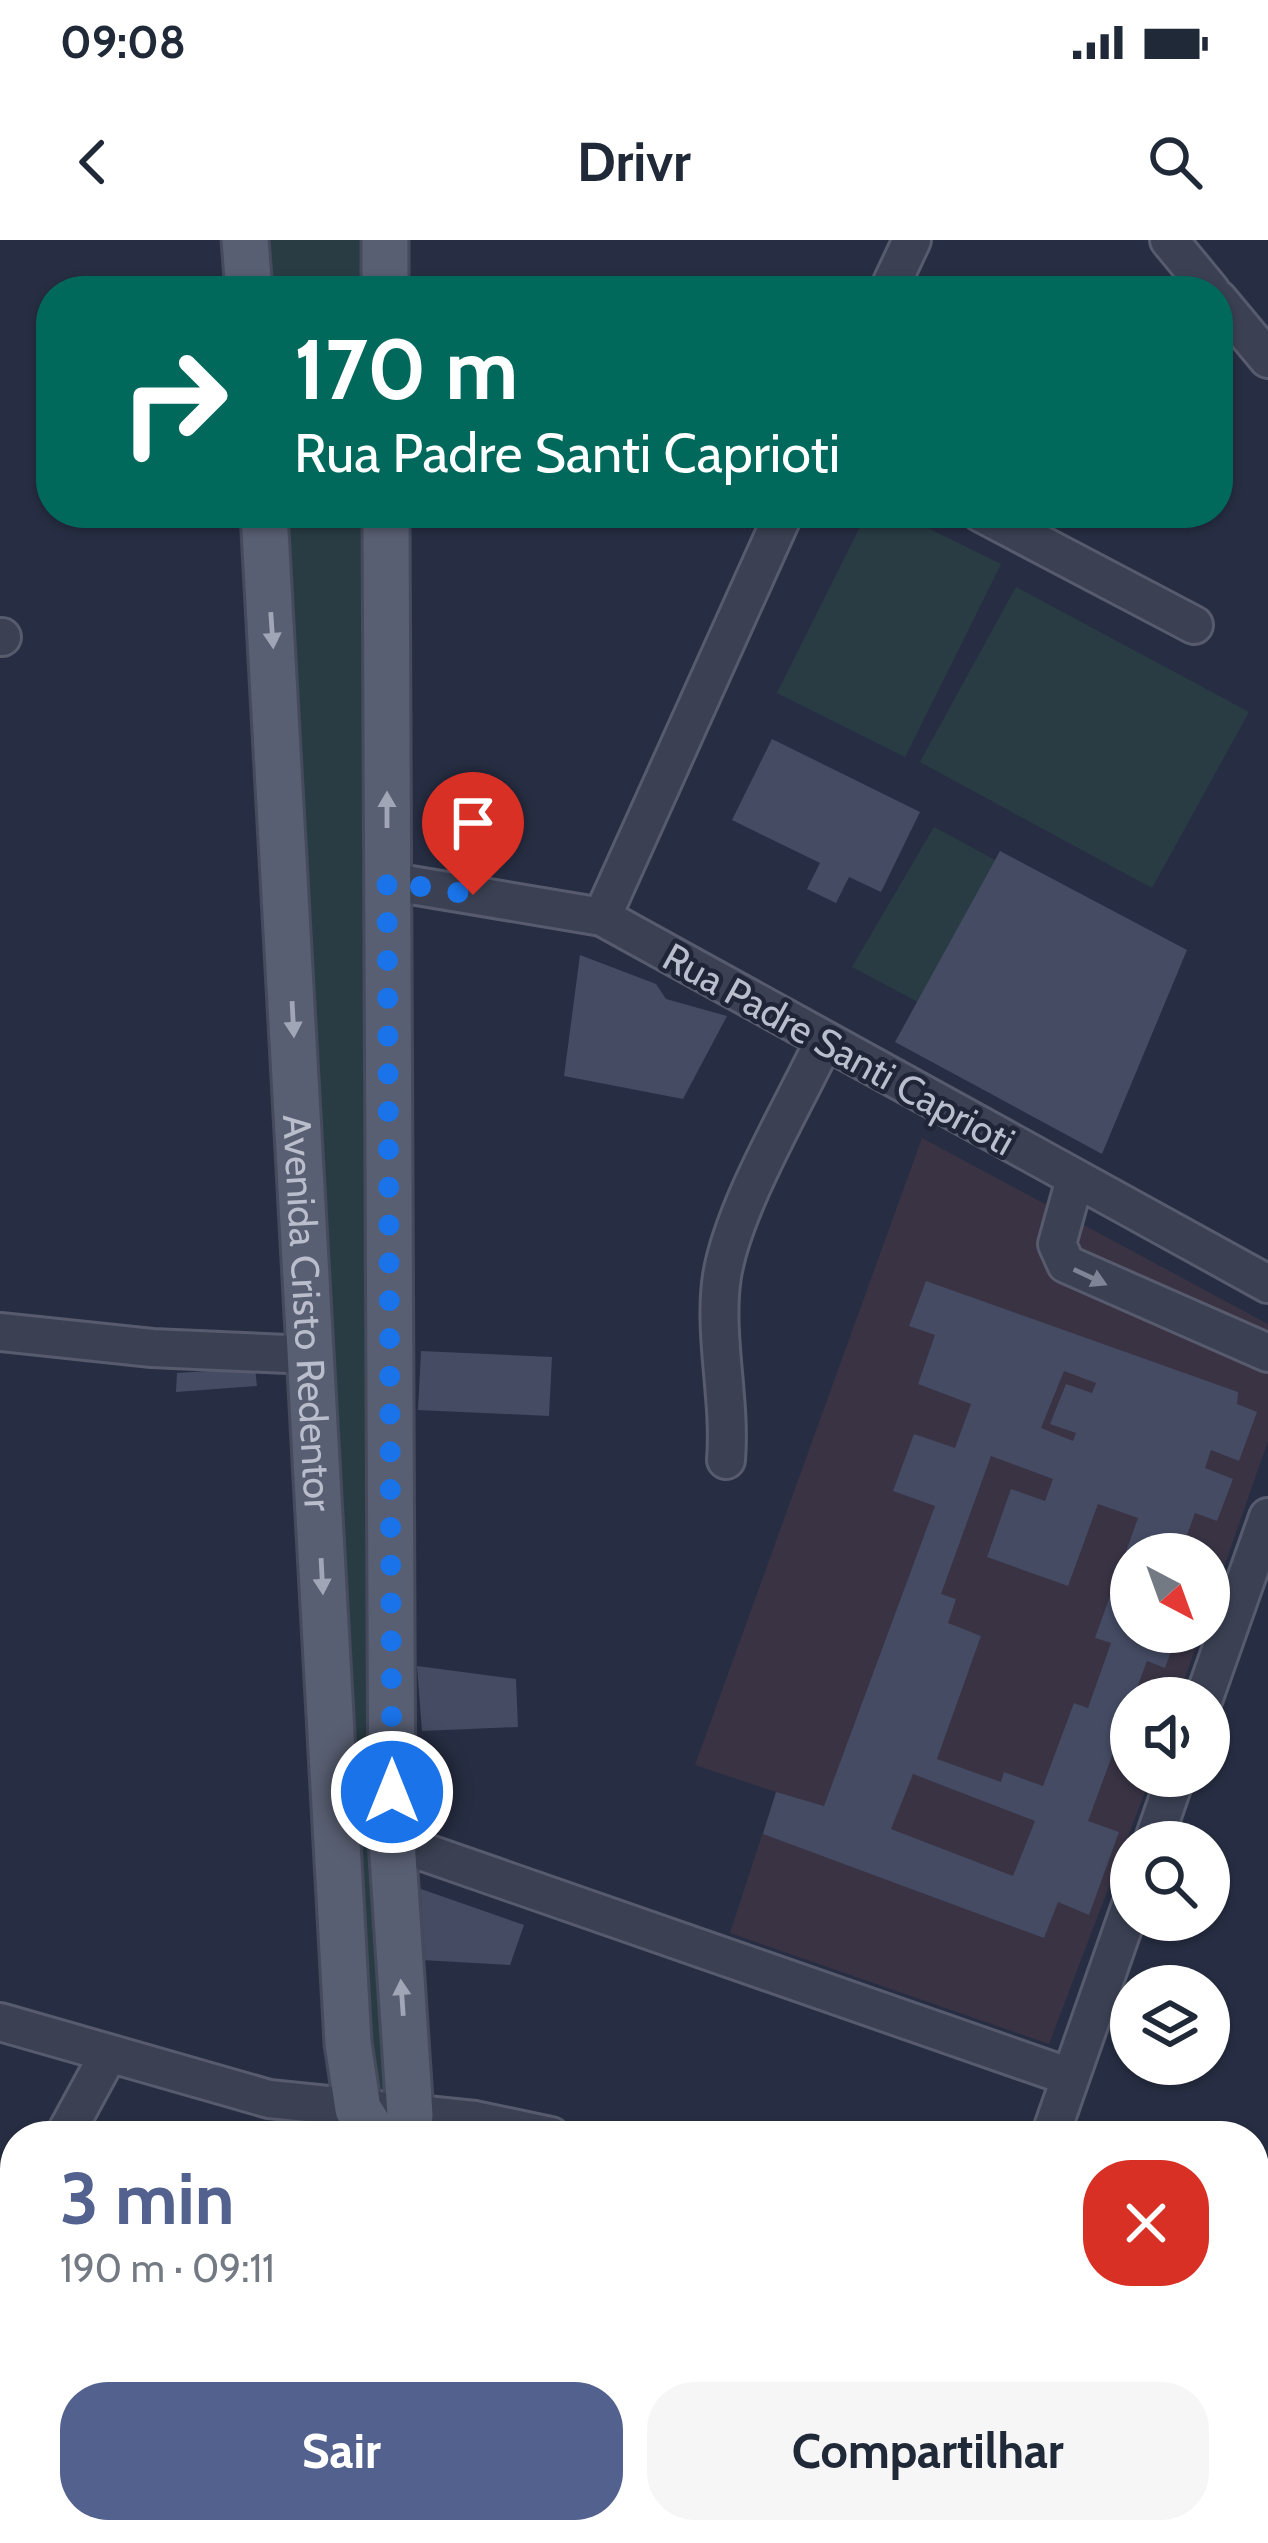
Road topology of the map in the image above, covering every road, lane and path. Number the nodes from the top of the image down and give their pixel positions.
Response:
1 (245, 240) edge
2 (385, 240) edge
3 (912, 240) edge
4 (1169, 240) edge
5 (248, 276) edge
6 (385, 276) edge
7 (895, 276) edge
8 (1199, 276) edge
9 (1233, 317) edge
10 (1268, 359) edge
11 (265, 528) edge
12 (386, 528) edge
13 (777, 528) edge
14 (1010, 528) edge
15 (1194, 625) dead end
16 (387, 881) junction
17 (602, 917) junction
18 (824, 1041) junction
19 (1075, 1179) junction
20 (1268, 1284) edge
21 (0, 1332) edge
22 (1268, 1353) edge
23 (309, 1355) junction
24 (726, 1460) dead end
25 (1268, 1517) edge
26 (1211, 1677) edge
27 (392, 1840) junction
28 (1118, 1941) edge
29 (0, 2022) edge
30 (107, 2057) junction
31 (1070, 2077) junction
32 (72, 2121) edge
33 (373, 2121) edge
34 (386, 2121) edge
35 (387, 2121) edge
36 (1055, 2121) edge

1 - 5 main road
2 - 6 main road
3 - 7 street
4 - 8 street
9 - 10 street
11 -> 23 main road, Avenida Cristo Redentor
16 -> 12 main road, Avenida Cristo Redentor
13 - 17 street
14 - 15 street
16 - 17 street, Rua Padre Santi Caprioti
16 - 27 main road, Avenida Cristo Redentor
17 - 18 street, Rua Padre Santi Caprioti
18 - 19 street, Rua Padre Santi Caprioti
18 - 24 street
19 - 20 street, Rua Padre Santi Caprioti
19 -> 22 street
21 - 23 street
23 -> 34 main road, Avenida Cristo Redentor
25 - 26 street
27 - 31 street
35 -> 27 main road, Avenida Cristo Redentor
28 - 31 street
29 - 30 street
30 - 32 street
30 - 33 street
31 - 36 street

